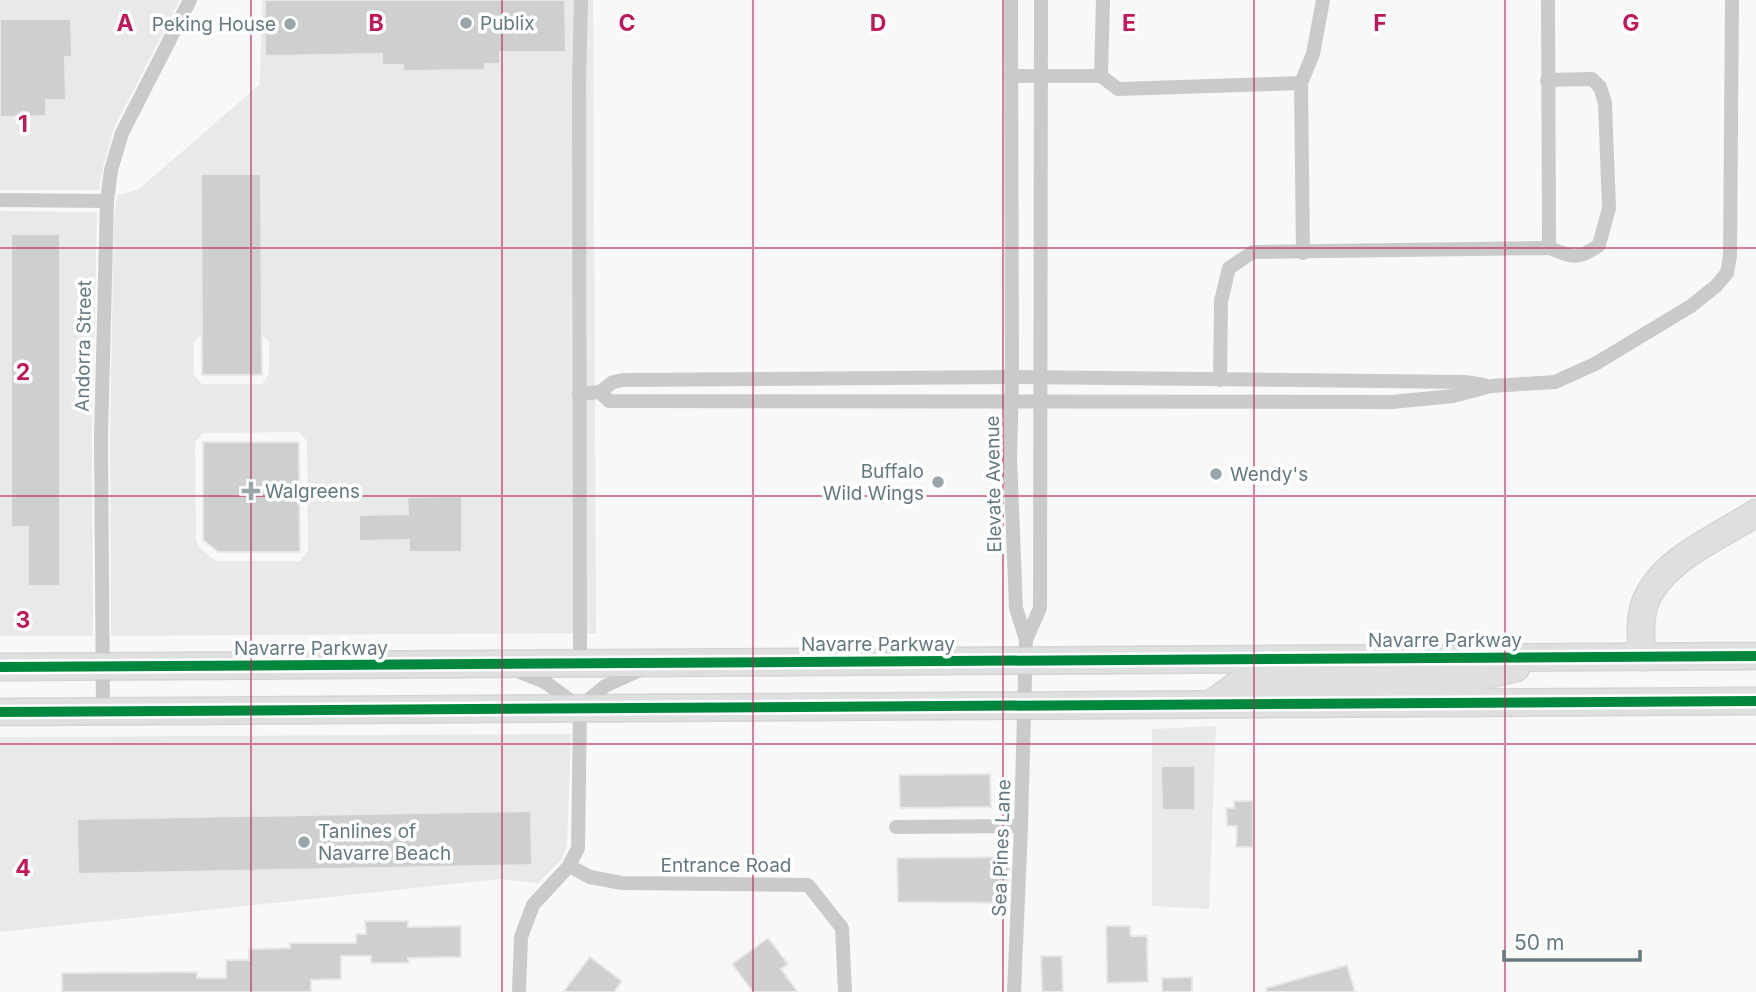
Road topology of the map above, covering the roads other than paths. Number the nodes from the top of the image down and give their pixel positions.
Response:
1 (190, 0) edge
2 (581, 0) edge
3 (1011, 0) edge
4 (1041, 0) edge
5 (1103, 0) edge
6 (1322, 0) edge
7 (1548, 0) edge
8 (1732, 0) edge
9 (1011, 76) junction
10 (1101, 76) junction
11 (1041, 77) junction
12 (1547, 80) junction
13 (1301, 83) junction
14 (0, 200) edge
15 (107, 201) junction
16 (1549, 248) junction
17 (1303, 253) junction
18 (1012, 377) junction
19 (1041, 379) junction
20 (1220, 380) junction
21 (1491, 386) junction
22 (600, 392) junction
23 (579, 394) junction
24 (1011, 401) junction
25 (1041, 401) junction
26 (1756, 513) edge
27 (1026, 650) junction
28 (1642, 656) junction
29 (1756, 656) edge
30 (1559, 657) junction
31 (661, 663) junction
32 (500, 664) junction
33 (580, 664) junction
34 (0, 667) edge
35 (102, 667) junction
36 (1756, 701) edge
37 (1212, 703) junction
38 (1024, 705) junction
39 (580, 708) junction
40 (103, 711) junction
41 (0, 712) edge
42 (1021, 826) junction
43 (896, 827) dead end
44 (569, 866) junction
45 (519, 992) edge
46 (845, 992) edge
47 (1014, 992) edge

1 - 15 street, Andorra Street
2 - 23 street
3 - 9 street, Elevate Avenue
4 - 11 street
5 - 10 street
6 - 13 street
7 - 12 street
8 - 21 street
9 - 11 street
9 - 18 street, Elevate Avenue
10 - 11 street
10 - 13 street
11 - 19 street
12 - 16 street
12 - 16 street
13 - 17 street
14 - 15 street
15 - 35 street, Andorra Street
16 - 17 street
17 - 20 street
18 - 19 street
18 - 22 street
18 - 24 street, Elevate Avenue
19 - 20 street
19 - 25 street
20 - 21 street
21 - 25 street
22 - 23 street
22 - 24 street
23 - 33 street
24 - 25 street
24 - 27 street, Elevate Avenue
25 - 27 street
26 - 28 highway
27 - 30 highway, Navarre Parkway
27 - 31 highway, Navarre Parkway
27 - 38 street
28 - 29 highway, Navarre Parkway
28 - 30 highway, Navarre Parkway
30 - 37 highway
31 - 33 highway, Navarre Parkway
31 - 39 street
32 - 33 highway, Navarre Parkway
32 - 35 highway, Navarre Parkway
32 - 39 street
34 - 35 highway, Navarre Parkway
35 - 40 street, Andorra Street
36 - 37 highway
37 - 38 highway
38 - 39 highway
38 - 42 street, Sea Pines Lane
39 - 40 highway
39 - 44 street
40 - 41 highway
42 - 43 street
42 - 47 street, Sea Pines Lane
44 - 45 street
44 - 46 street, Entrance Road

